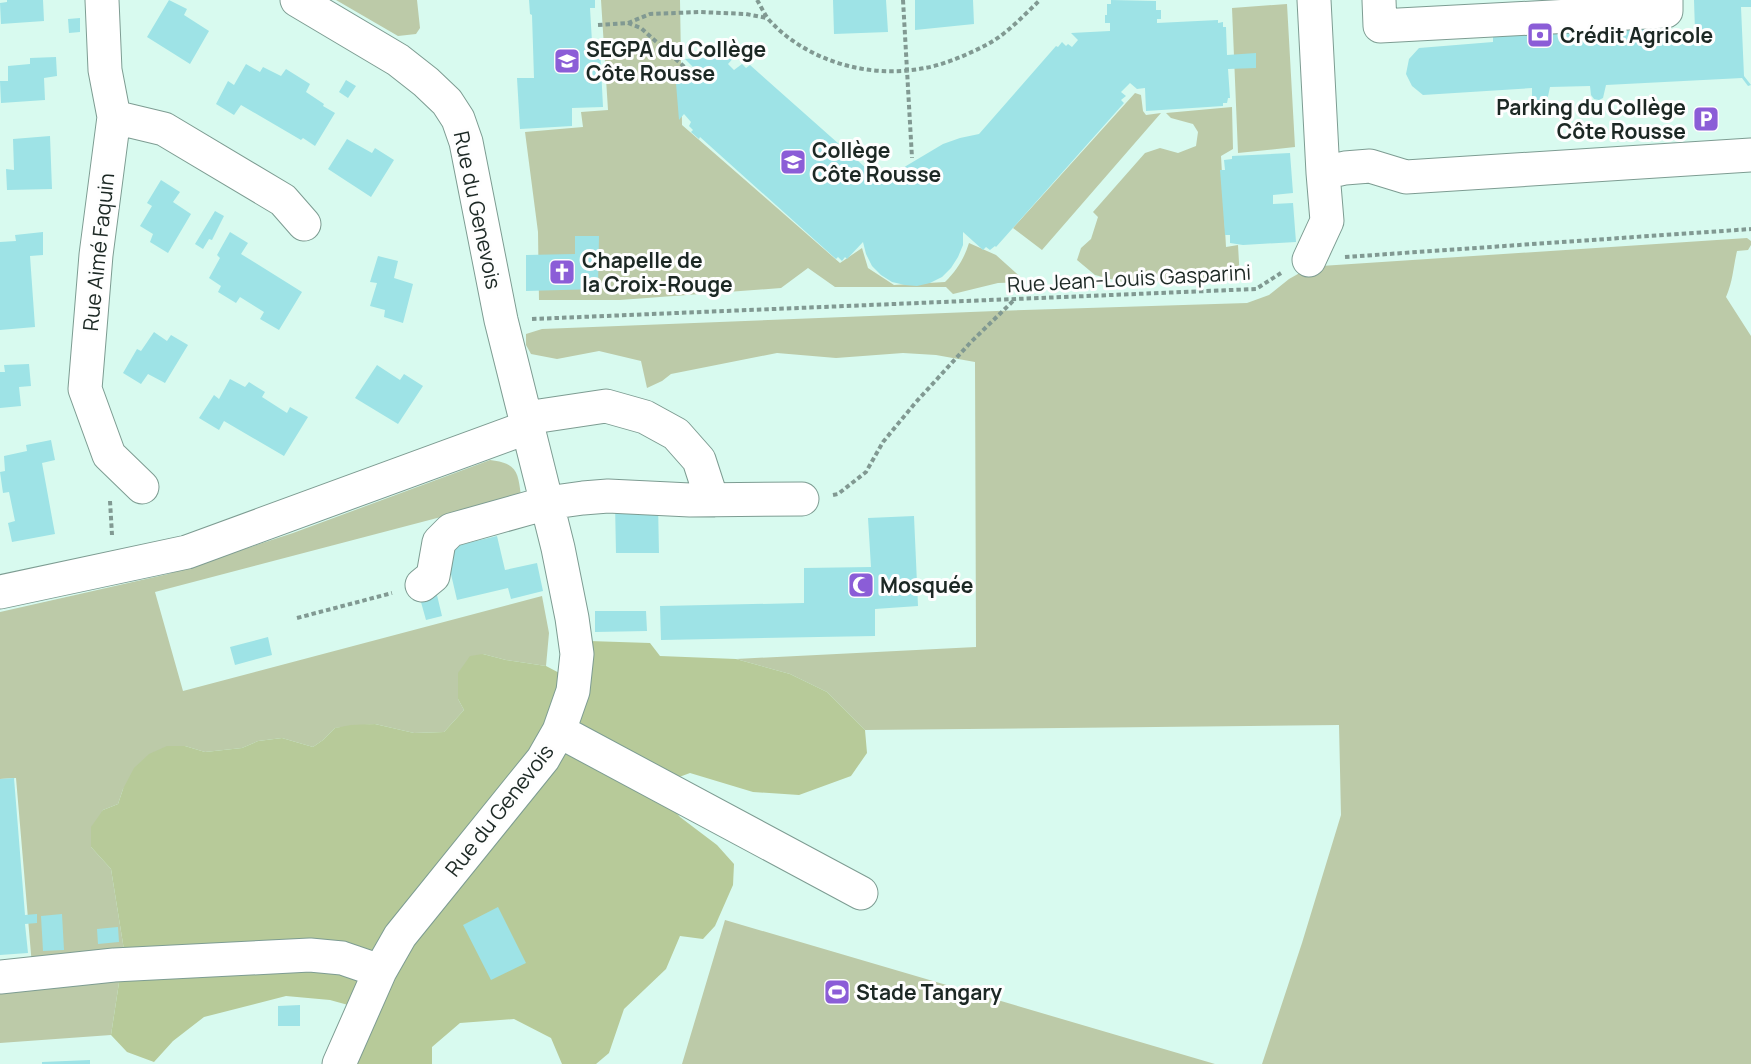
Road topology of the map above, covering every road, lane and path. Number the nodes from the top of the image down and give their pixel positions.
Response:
1 (102, 0) edge
2 (297, 0) edge
3 (757, 0) edge
4 (903, 0) edge
5 (1041, 0) edge
6 (1314, 0) edge
7 (1379, 0) edge
8 (1666, 0) edge
9 (1562, 8) edge
10 (767, 18) junction
11 (628, 23) junction
12 (598, 25) dead end
13 (907, 70) junction
14 (689, 71) dead end
15 (114, 117) junction
16 (1751, 155) edge
17 (912, 158) dead end
18 (1323, 173) junction
19 (304, 224) dead end
20 (1751, 229) edge
21 (1310, 260) junction
22 (1016, 299) junction
23 (501, 320) junction
24 (527, 422) junction
25 (109, 455) junction
26 (142, 487) dead end
27 (802, 499) joint
28 (712, 500) junction
29 (548, 503) junction
30 (116, 567) junction
31 (422, 585) joint
32 (0, 592) edge
33 (297, 618) dead end
34 (559, 731) junction
35 (861, 893) dead end
36 (380, 971) junction
37 (0, 977) edge
38 (339, 1064) edge

1 - 15 street, Rue Aimé Faquin
2 - 23 street, Rue du Genevois
3 - 10 path
4 - 13 path
5 - 13 path
6 - 18 street
7 - 9 street
8 - 9 street
10 - 11 path
10 - 13 path
11 - 12 path
11 - 14 path
13 - 17 path
15 - 19 street
15 - 25 street, Rue Aimé Faquin
16 - 18 street
18 - 21 street
20 - 21 path, Rue Jean-Louis Gasparini
21 - 22 path, Rue Jean-Louis Gasparini
22 - 23 path, Rue Jean-Louis Gasparini
22 - 27 path
23 - 24 street, Rue du Genevois
24 - 28 street
24 - 29 street, Rue du Genevois
24 - 30 street
25 - 26 street, Rue Aimé Faquin
25 - 30 path
27 - 28 street
28 - 29 street
29 - 31 street
29 - 34 street, Rue du Genevois
30 - 32 street
31 - 33 path
34 - 35 street
34 - 36 street, Rue du Genevois
36 - 37 street
36 - 38 street, Rue du Genevois

